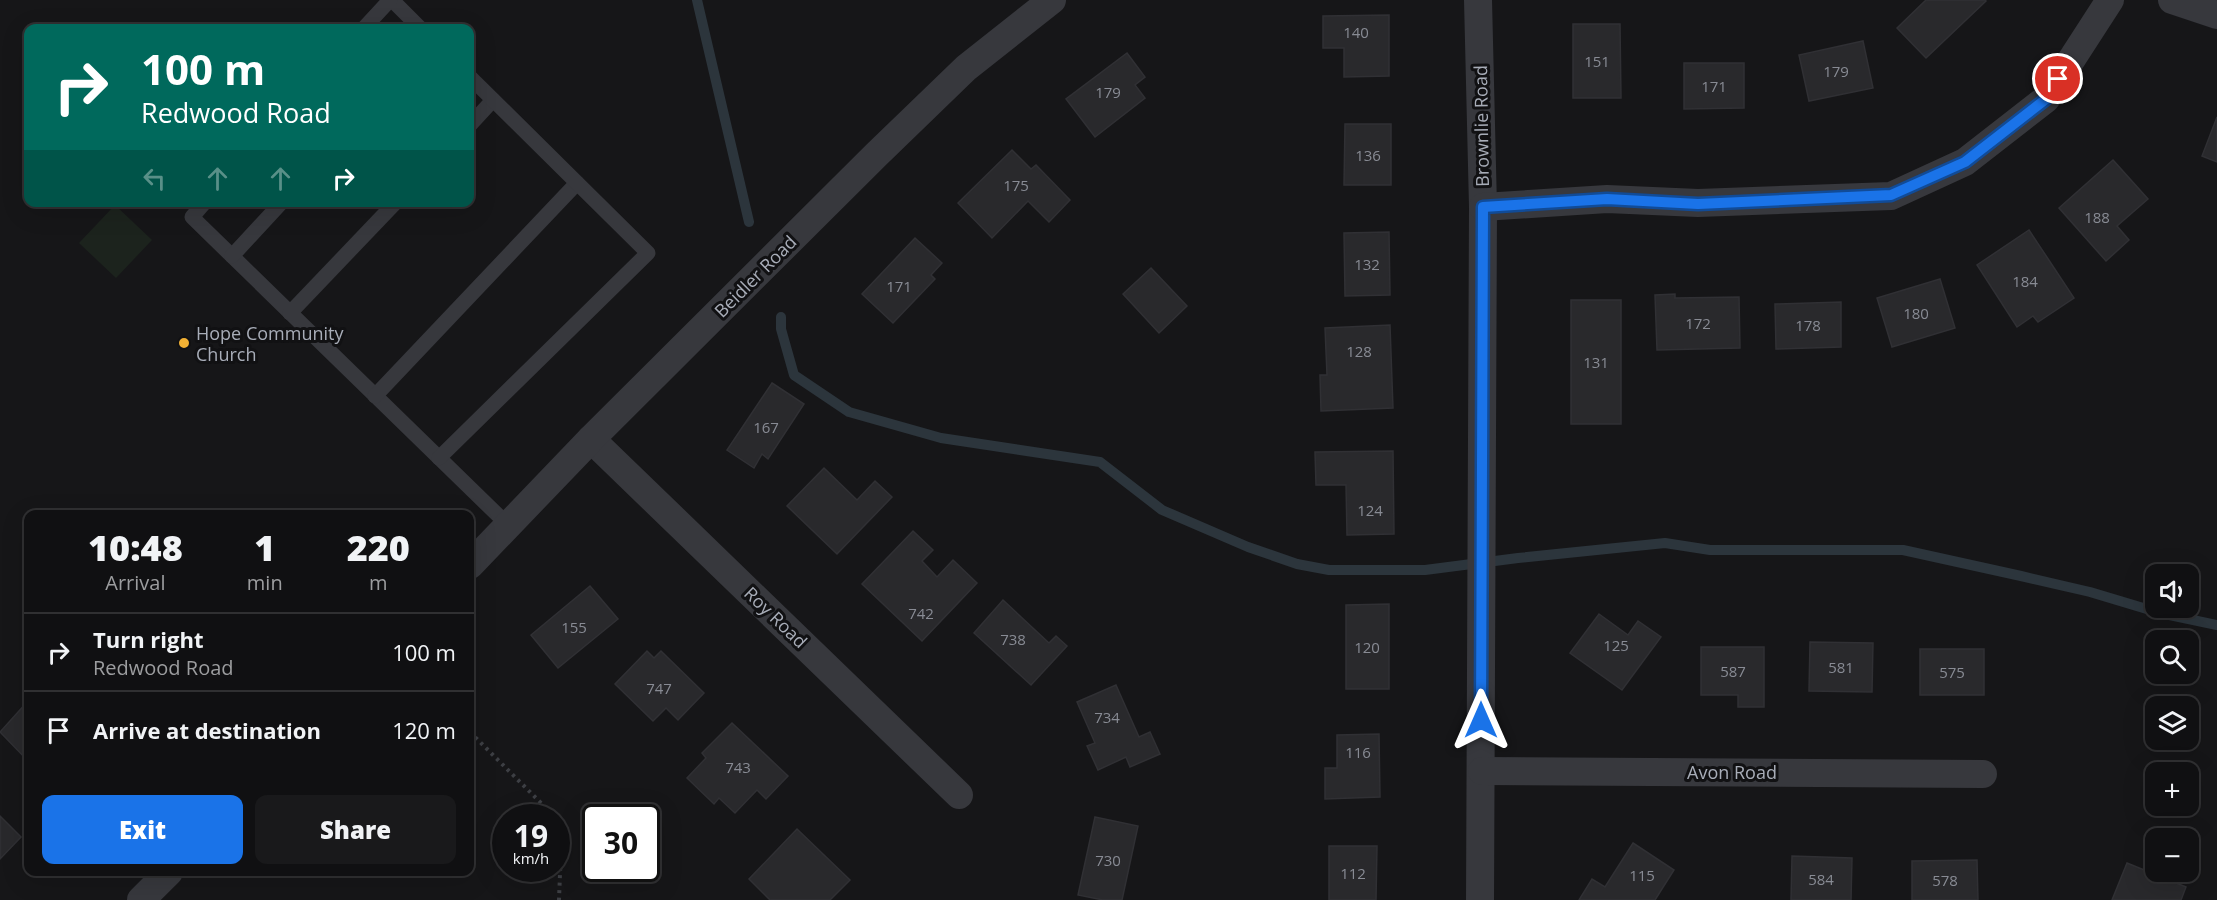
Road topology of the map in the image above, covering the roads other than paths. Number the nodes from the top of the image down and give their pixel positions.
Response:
1 (391, 0) edge
2 (1052, 0) edge
3 (1478, 0) edge
4 (2110, 0) edge
5 (2172, 0) edge
6 (2217, 15) edge
7 (368, 24) edge
8 (416, 24) edge
9 (474, 81) edge
10 (493, 100) junction
11 (474, 121) edge
12 (577, 183) junction
13 (201, 207) edge
14 (277, 207) edge
15 (391, 207) edge
16 (1483, 207) junction
17 (232, 256) junction
18 (290, 313) junction
19 (375, 396) junction
20 (591, 439) junction
21 (439, 458) junction
22 (508, 525) junction
23 (474, 561) edge
24 (1482, 771) junction
25 (1983, 774) dead end
26 (959, 795) dead end
27 (165, 876) edge
28 (141, 900) edge
29 (1480, 900) edge

1 - 7 lane
1 - 8 lane
2 - 20 street, Beidler Road
3 - 16 street, Brownlie Road
4 - 16 street
5 - 6 street
9 - 10 lane
10 - 11 lane
10 - 12 lane
12 - 19 lane
12 - 21 lane
13 - 17 lane
14 - 17 lane
15 - 18 lane
16 - 24 street, Brownlie Road
17 - 18 lane
18 - 19 lane
19 - 21 lane
20 - 22 street, Beidler Road
20 - 26 street, Roy Road
21 - 22 lane
22 - 23 street, Beidler Road
24 - 25 street, Avon Road
24 - 29 street, Brownlie Road
27 - 28 street

